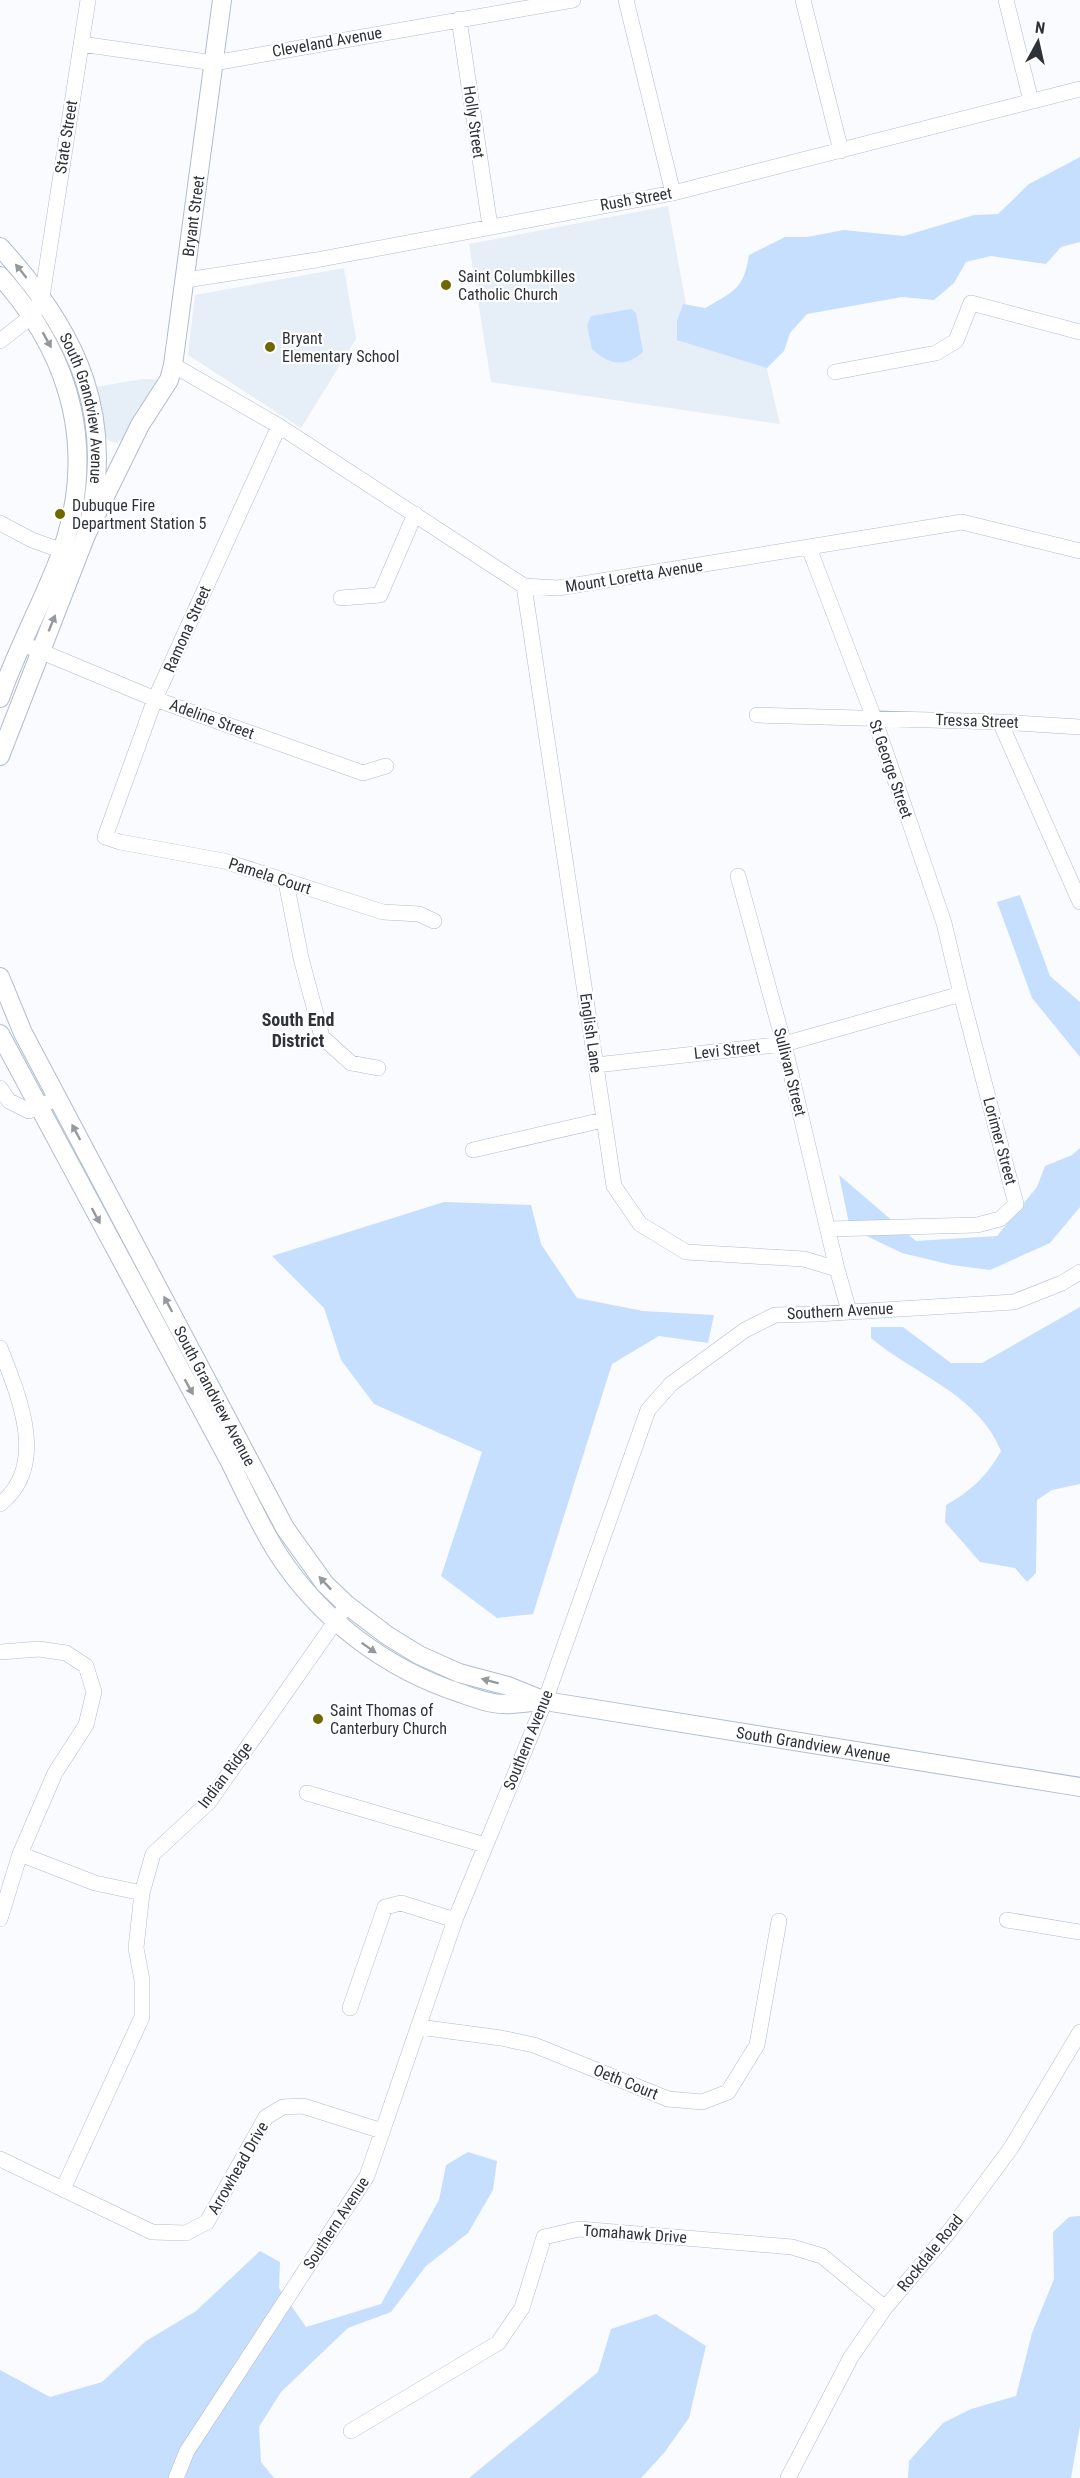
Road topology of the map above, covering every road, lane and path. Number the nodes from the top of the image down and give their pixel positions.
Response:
1 (88, 0) edge
2 (222, 0) edge
3 (573, 0) edge
4 (626, 0) edge
5 (803, 0) edge
6 (1006, 0) edge
7 (522, 5) edge
8 (459, 19) junction
9 (81, 44) junction
10 (214, 63) junction
11 (1080, 89) edge
12 (1030, 100) junction
13 (840, 151) junction
14 (673, 193) junction
15 (490, 226) junction
16 (0, 247) edge
17 (0, 276) edge
18 (186, 280) junction
19 (42, 297) junction
20 (33, 315) junction
21 (1080, 332) edge
22 (0, 341) edge
23 (173, 365) junction
24 (835, 372) dead end
25 (140, 425) junction
26 (279, 426) junction
27 (96, 435) junction
28 (121, 445) junction
29 (97, 471) junction
30 (72, 503) junction
31 (415, 514) junction
32 (0, 523) edge
33 (86, 535) junction
34 (809, 548) junction
35 (61, 551) junction
36 (1080, 551) edge
37 (79, 557) junction
38 (524, 586) junction
39 (341, 598) dead end
40 (23, 644) junction
41 (41, 652) junction
42 (1, 692) edge
43 (22, 698) junction
44 (155, 699) junction
45 (757, 715) dead end
46 (874, 718) junction
47 (1000, 722) junction
48 (1080, 727) edge
49 (0, 756) edge
50 (386, 766) dead end
51 (105, 837) joint
52 (738, 876) dead end
53 (286, 882) junction
54 (1080, 902) edge
55 (434, 921) dead end
56 (0, 977) edge
57 (961, 994) junction
58 (4, 1000) edge
59 (0, 1034) edge
60 (784, 1044) junction
61 (596, 1065) junction
62 (378, 1068) dead end
63 (0, 1088) edge
64 (58, 1098) junction
65 (36, 1109) junction
66 (603, 1120) junction
67 (473, 1150) dead end
68 (829, 1229) junction
69 (837, 1269) junction
70 (1080, 1272) edge
71 (849, 1311) junction
72 (0, 1348) edge
73 (235, 1453) junction
74 (0, 1504) edge
75 (347, 1605) junction
76 (335, 1621) junction
77 (0, 1652) edge
78 (545, 1701) junction
79 (1080, 1787) edge
80 (307, 1793) dead end
81 (485, 1845) junction
82 (20, 1854) junction
83 (142, 1893) junction
84 (0, 1919) edge
85 (455, 1920) junction
86 (1007, 1920) dead end
87 (779, 1921) dead end
88 (1080, 1932) edge
89 (350, 2008) dead end
90 (419, 2027) junction
91 (1080, 2032) edge
92 (382, 2131) junction
93 (0, 2159) edge
94 (63, 2189) junction
95 (885, 2308) junction
96 (351, 2431) dead end
97 (176, 2478) edge
98 (788, 2478) edge

1 - 9 street, State Street
2 - 10 main road, Bryant Street
3 - 7 street, Cleveland Avenue
4 - 14 street
5 - 13 street
6 - 12 street
7 - 8 street, Cleveland Avenue
8 - 10 street, Cleveland Avenue
8 - 15 street, Holly Street
9 - 10 street, Cleveland Avenue
9 - 19 street, State Street
10 - 18 main road, Bryant Street
11 - 12 street, Rush Street
12 - 13 street, Rush Street
13 - 14 street, Rush Street
14 - 15 street, Rush Street
15 - 18 street, Rush Street
19 -> 16 main road, South Grandview Avenue
17 - 20 main road, South Grandview Avenue
18 - 23 main road, Bryant Street
19 - 20 street, State Street
19 - 27 main road, South Grandview Avenue
20 - 22 street
20 -> 30 main road, South Grandview Avenue
21 - 24 street
23 - 25 main road, Bryant Street
23 - 26 street
25 - 28 main road
25 - 33 main road
26 - 31 street
26 - 44 street, Ramona Street
27 - 28 main road
27 - 29 main road, South Grandview Avenue
28 - 29 main road
29 - 30 main road
29 - 33 main road, South Grandview Avenue
30 - 35 main road, South Grandview Avenue
31 - 38 street
31 - 39 street
32 - 35 street
33 - 37 main road, South Grandview Avenue
34 - 36 street, Mount Loretta Avenue
34 - 38 street, Mount Loretta Avenue
34 - 46 street, St George Street
35 - 37 street
35 - 40 main road, South Grandview Avenue
41 -> 37 main road, South Grandview Avenue
38 - 61 street, English Lane
40 - 41 street, Adeline Street
40 - 42 main road, South Grandview Avenue
41 - 43 main road, South Grandview Avenue
41 - 44 street, Adeline Street
42 - 43 street
43 - 49 main road, South Grandview Avenue
44 - 50 street, Adeline Street
44 - 51 street, Ramona Street
45 - 46 street, Tressa Street
46 - 47 street, Tressa Street
46 - 57 street, St George Street
47 - 48 street, Tressa Street
47 - 54 street
51 - 53 street, Pamela Court
52 - 60 street, Sullivan Street
53 - 55 street, Pamela Court
53 - 62 street
56 - 58 main road, South Grandview Avenue
57 - 60 street, Levi Street
57 - 68 street, Lorimer Street
58 - 64 main road, South Grandview Avenue
59 - 65 main road, South Grandview Avenue
60 - 61 street, Levi Street
60 - 68 street, Sullivan Street
61 - 66 street, English Lane
63 - 65 street
64 - 65 street
73 -> 64 main road, South Grandview Avenue
65 -> 73 main road, South Grandview Avenue
66 - 67 street
66 - 69 street, English Lane
68 - 69 street, Sullivan Street
69 - 71 street
70 - 71 street, Southern Avenue
71 - 78 street, Southern Avenue
72 - 74 street
75 -> 73 main road, South Grandview Avenue
73 - 76 main road, South Grandview Avenue
75 - 76 street, Indian Ridge
78 -> 75 main road, South Grandview Avenue
76 -> 78 main road, South Grandview Avenue
76 - 83 street, Indian Ridge
77 - 82 street
78 - 79 main road, South Grandview Avenue
78 - 81 street, Southern Avenue
80 - 81 street
81 - 85 street, Southern Avenue
82 - 83 street
82 - 84 street
83 - 94 street, Indian Ridge
85 - 89 street
85 - 90 street, Southern Avenue
86 - 88 street
87 - 90 street, Oeth Court
90 - 92 street, Southern Avenue
91 - 95 street, Rockdale Road
92 - 94 street, Arrowhead Drive
92 - 97 street, Southern Avenue
93 - 94 street, Arrowhead Drive
95 - 96 street, Tomahawk Drive
95 - 98 street, Rockdale Road

